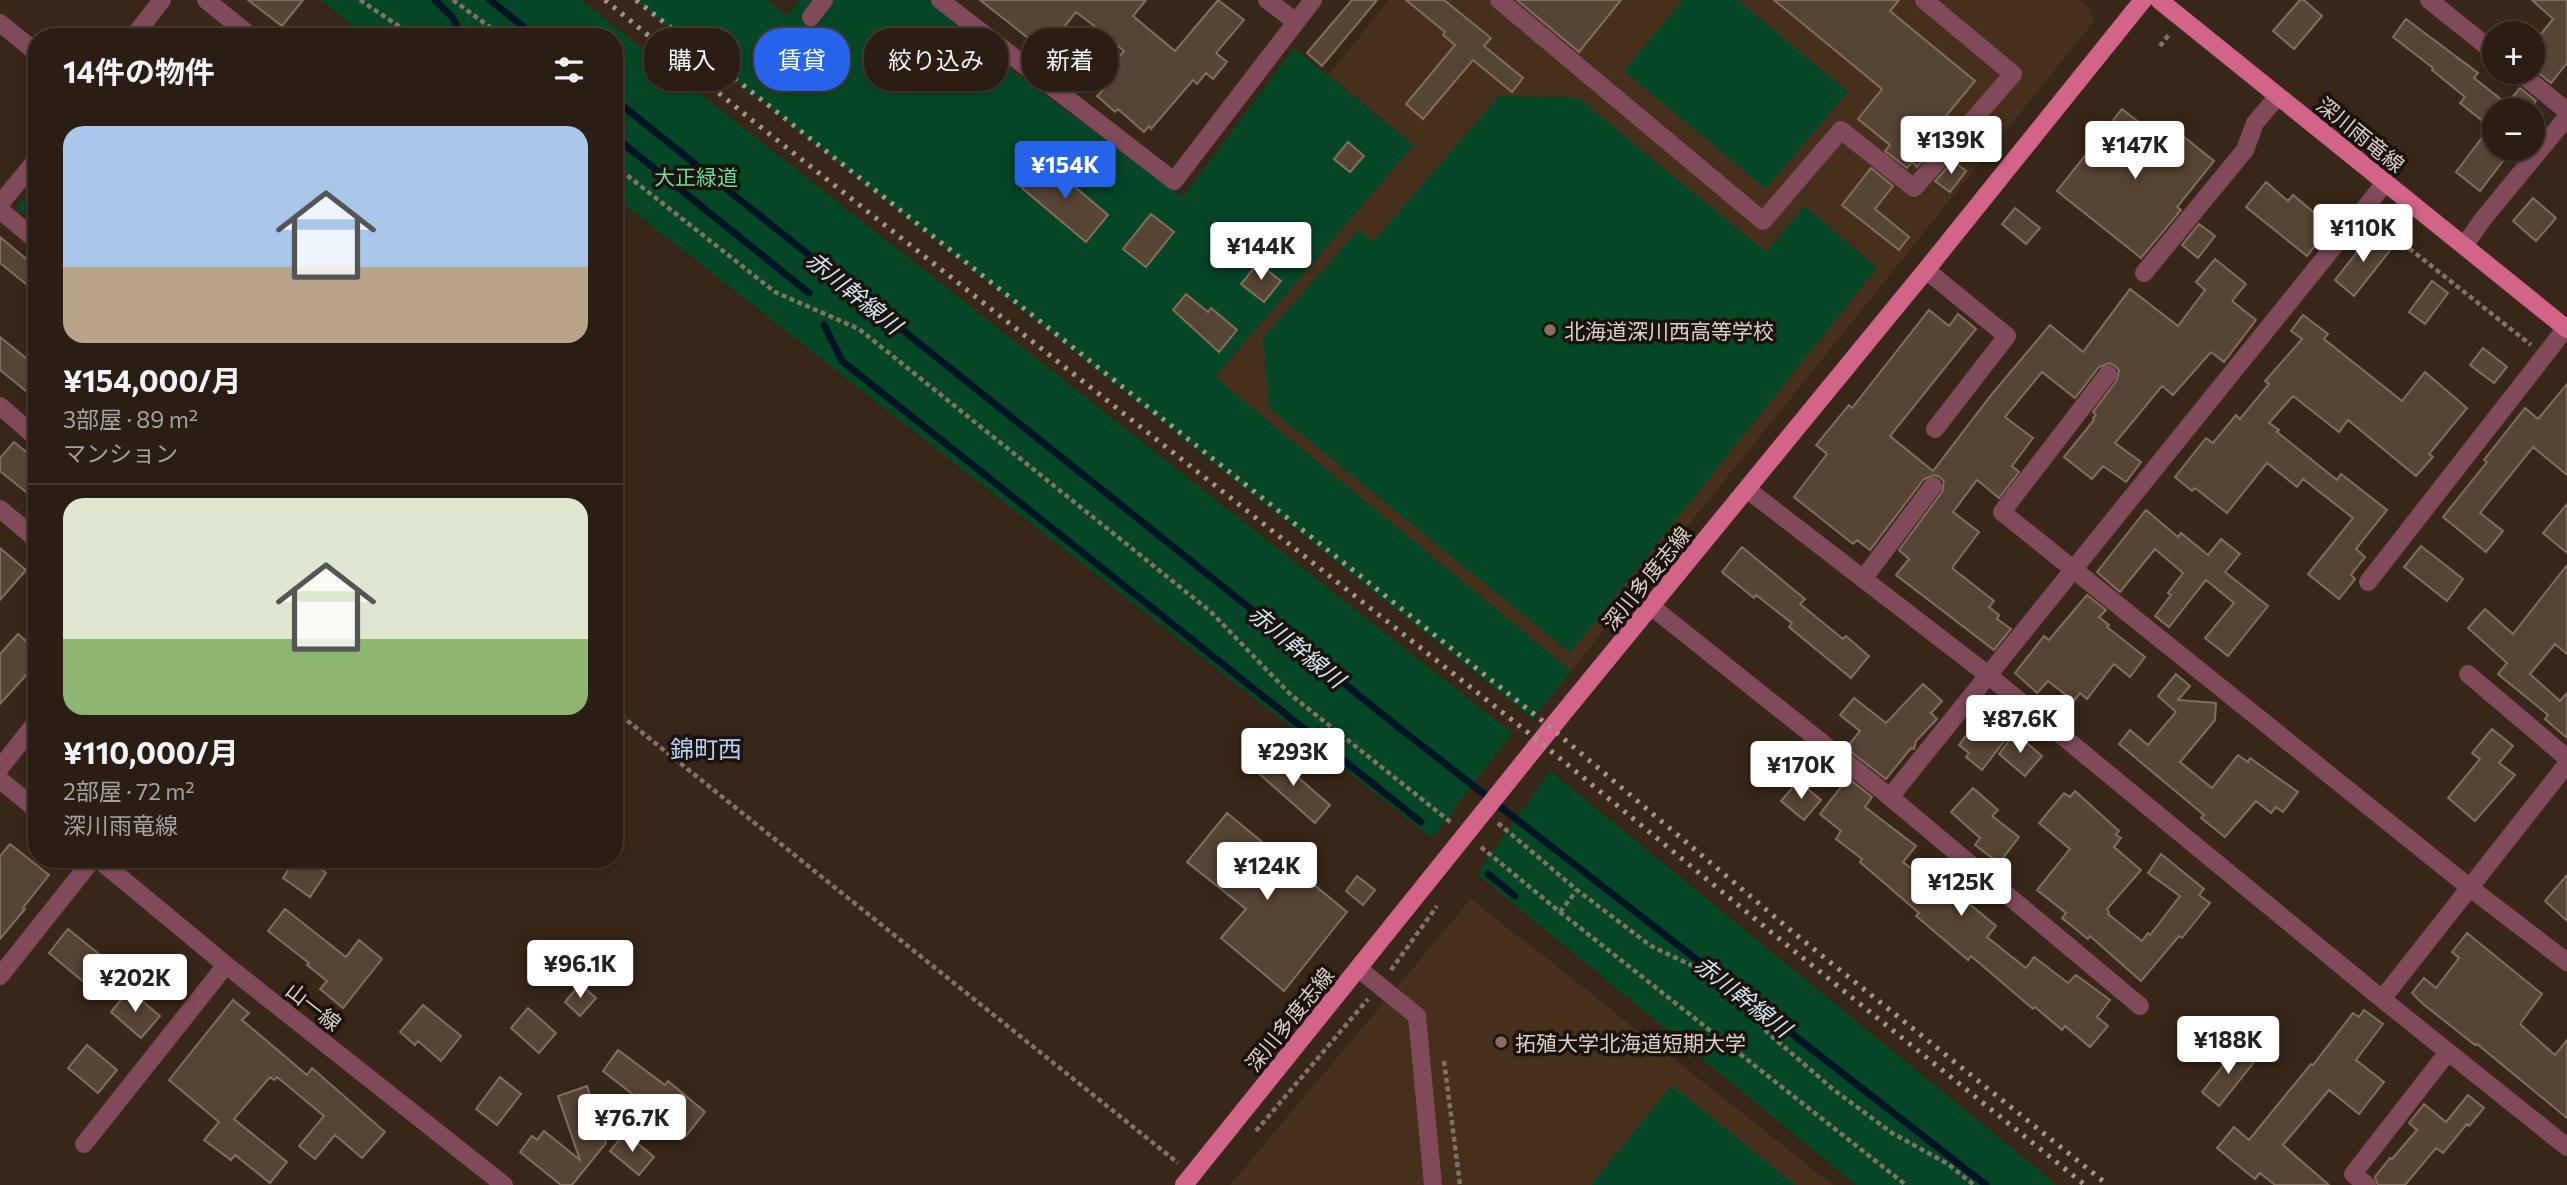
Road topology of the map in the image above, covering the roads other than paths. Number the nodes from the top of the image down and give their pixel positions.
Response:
1 (162, 0) edge
2 (206, 0) edge
3 (824, 0) edge
4 (940, 0) edge
5 (1267, 0) edge
6 (1313, 0) edge
7 (1499, 0) edge
8 (1924, 0) edge
9 (2144, 0) edge
10 (2159, 0) edge
11 (2429, 0) edge
12 (811, 17) dead end
13 (1296, 22) junction
14 (0, 23) edge
15 (140, 28) edge
16 (241, 28) edge
17 (2482, 42) edge
18 (28, 46) edge
19 (2534, 84) edge
20 (2278, 96) junction
21 (2567, 111) edge
22 (2567, 117) edge
23 (28, 170) edge
24 (2385, 183) junction
25 (0, 204) edge
26 (0, 210) edge
27 (28, 233) edge
28 (2464, 246) junction
29 (1926, 270) junction
30 (2144, 274) dead end
31 (2567, 328) edge
32 (2108, 374) dead end
33 (0, 406) edge
34 (1935, 429) dead end
35 (28, 430) edge
36 (1933, 486) dead end
37 (1748, 489) junction
38 (0, 509) edge
39 (28, 532) edge
40 (2075, 569) junction
41 (1863, 579) junction
42 (2368, 582) dead end
43 (1652, 607) junction
44 (2468, 674) dead end
45 (1988, 675) junction
46 (28, 733) edge
47 (2567, 758) edge
48 (2567, 764) edge
49 (0, 768) edge
50 (0, 780) edge
51 (1890, 797) junction
52 (28, 803) edge
53 (89, 868) edge
54 (107, 868) edge
55 (2469, 887) junction
56 (2567, 962) edge
57 (226, 965) junction
58 (1359, 969) junction
59 (0, 976) edge
60 (2382, 999) junction
61 (2140, 1006) dead end
62 (2448, 1052) junction
63 (84, 1144) dead end
64 (2567, 1147) edge
65 (1188, 1180) edge
66 (505, 1185) edge
67 (1433, 1185) edge
68 (2367, 1185) edge

1 - 15 street
2 - 16 street
3 - 12 street
4 - 13 street
5 - 13 street
6 - 13 street
7 - 8 street
9 - 29 main road, 深川多度志線
10 - 20 main road, 深川雨竜線
11 - 17 street
14 - 18 street
19 - 21 street
20 - 24 main road, 深川雨竜線
20 - 30 street
22 - 28 street
23 - 25 street
24 - 28 main road, 深川雨竜線
24 - 40 street
26 - 27 street
28 - 31 main road, 深川雨竜線
29 - 34 street
29 - 37 main road, 深川多度志線
31 - 42 street
32 - 40 street
33 - 35 street
36 - 41 street
37 - 41 street
37 - 43 main road, 深川多度志線
38 - 39 street
40 - 45 street
40 - 55 street
41 - 45 street
43 - 51 street
43 - 58 main road, 深川多度志線
44 - 47 street
45 - 51 street
45 - 60 street
46 - 49 street
48 - 55 street
50 - 52 street
51 - 61 street
53 - 59 street
54 - 57 street, 山一線
55 - 56 street
55 - 60 street
57 - 63 street
57 - 66 street, 山一線
58 - 65 main road, 深川多度志線
58 - 67 street
60 - 62 street
62 - 64 street
62 - 68 street

